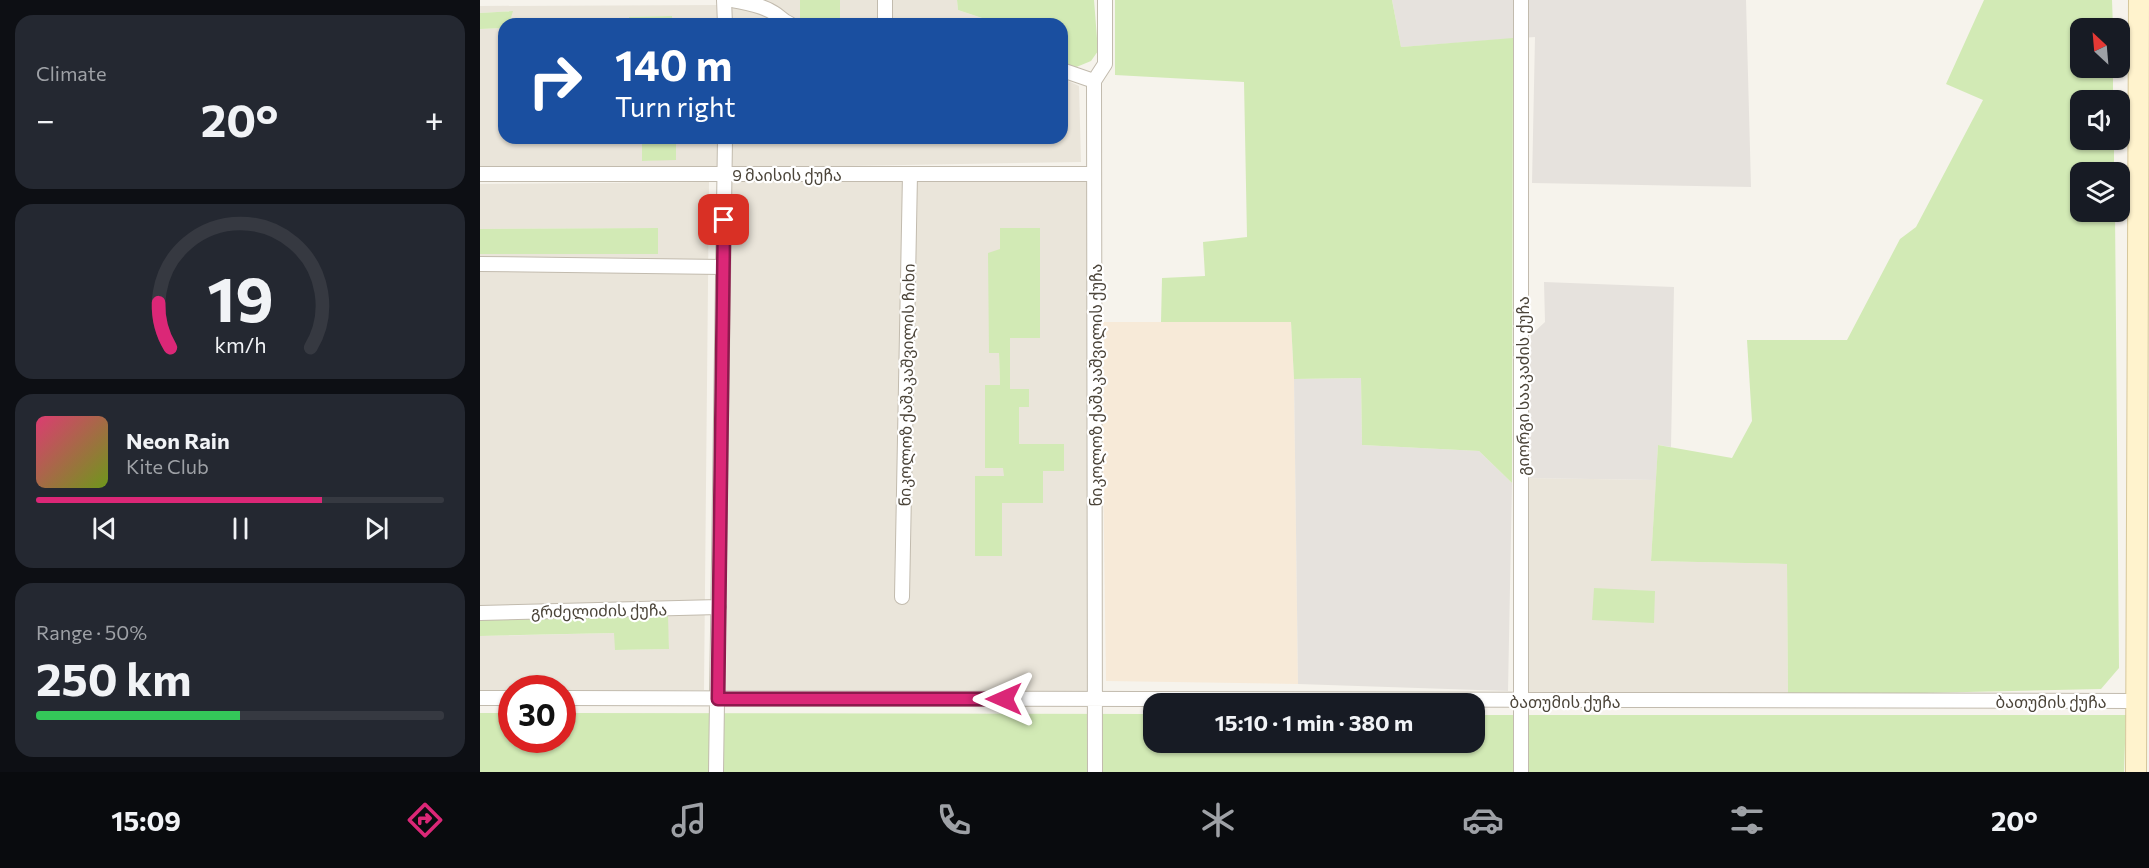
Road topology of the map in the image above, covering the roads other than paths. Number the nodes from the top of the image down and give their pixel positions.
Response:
1 (724, 0) edge
2 (732, 0) edge
3 (885, 0) edge
4 (1105, 0) edge
5 (1521, 0) edge
6 (2142, 3) edge
7 (725, 18) edge
8 (779, 18) edge
9 (885, 18) edge
10 (1068, 72) edge
11 (1094, 81) junction
12 (725, 144) edge
13 (480, 174) edge
14 (725, 174) junction
15 (910, 174) junction
16 (1094, 174) junction
17 (480, 264) edge
18 (723, 267) junction
19 (902, 597) dead end
20 (719, 608) junction
21 (480, 613) edge
22 (480, 698) edge
23 (498, 698) edge
24 (576, 698) edge
25 (718, 699) junction
26 (1096, 699) junction
27 (1521, 700) junction
28 (2136, 701) junction
29 (716, 772) edge
30 (1095, 772) edge
31 (1521, 772) edge
32 (2136, 772) edge

1 - 7 street
2 - 8 street
3 - 9 street
4 - 11 street, ნიკოლოზ ქაშაკაშვილის ქუჩა
5 - 27 street, გიორგი სააკაძის ქუჩა
6 - 28 street
10 - 11 street
11 - 16 street, ნიკოლოზ ქაშაკაშვილის ქუჩა
12 - 14 street
13 - 14 street, 9 მაისის ქუჩა
14 - 15 street, 9 მაისის ქუჩა
14 - 18 street
15 - 16 street, 9 მაისის ქუჩა
15 - 19 street, ნიკოლოზ ქაშაკაშვილის ჩიხი
16 - 26 street, ნიკოლოზ ქაშაკაშვილის ქუჩა
17 - 18 street
18 - 20 street
20 - 21 street, გრძელიძის ქუჩა
20 - 25 street
22 - 23 street
24 - 25 street, ბათუმის ქუჩა
25 - 26 street, ბათუმის ქუჩა
25 - 29 street
26 - 27 street, ბათუმის ქუჩა
26 - 30 street, ნიკოლოზ ქაშაკაშვილის ქუჩა
27 - 28 street, ბათუმის ქუჩა
27 - 31 street, გიორგი სააკაძის ქუჩა
28 - 32 street

